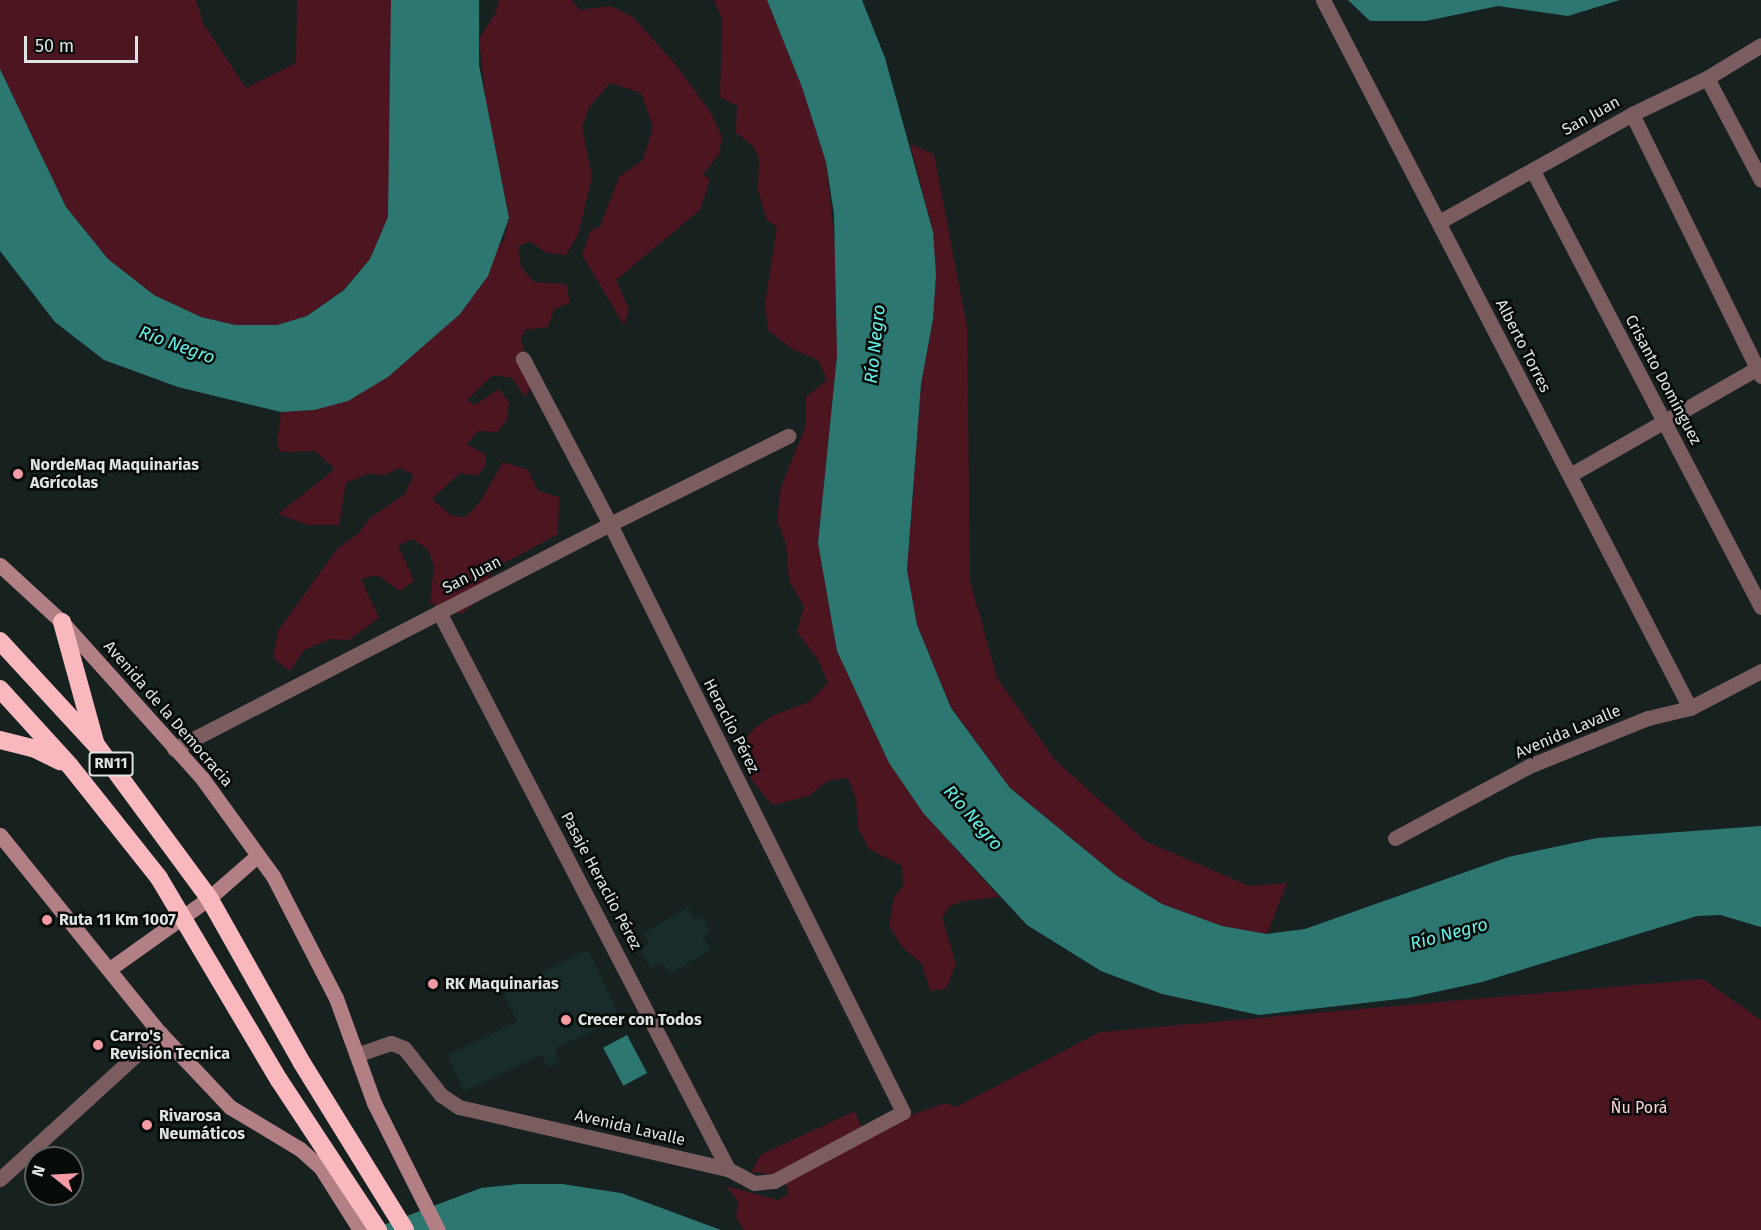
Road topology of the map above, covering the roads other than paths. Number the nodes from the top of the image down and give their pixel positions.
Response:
1 (1323, 0) edge
2 (1761, 45) edge
3 (1707, 78) junction
4 (1632, 114) junction
5 (1533, 171) junction
6 (1761, 180) edge
7 (1439, 222) junction
8 (523, 359) dead end
9 (1760, 370) edge
10 (1665, 420) junction
11 (788, 436) dead end
12 (1569, 475) junction
13 (610, 524) junction
14 (0, 565) edge
15 (1761, 607) edge
16 (439, 612) junction
17 (62, 622) junction
18 (0, 641) edge
19 (1761, 671) edge
20 (0, 689) edge
21 (1690, 708) junction
22 (0, 740) edge
23 (97, 746) junction
24 (174, 749) junction
25 (70, 766) junction
26 (0, 835) edge
27 (1395, 838) dead end
28 (256, 856) junction
29 (209, 898) junction
30 (183, 916) junction
31 (111, 968) junction
32 (160, 1033) junction
33 (359, 1054) junction
34 (903, 1112) joint
35 (728, 1169) junction
36 (0, 1179) edge
37 (350, 1196) junction
38 (360, 1230) edge
39 (378, 1230) edge
40 (405, 1230) edge
41 (438, 1230) edge

1 - 7 street, Alberto Torres
2 - 3 street, San Juan
3 - 4 street, San Juan
3 - 6 street
4 - 5 street, San Juan
4 - 9 street
5 - 7 street, San Juan
5 - 10 street, Crisanto Domínguez
7 - 12 street, Alberto Torres
8 - 13 street, Heraclio Pérez
9 - 10 street
10 - 12 street
10 - 15 street, Crisanto Domínguez
11 - 13 street, San Juan
12 - 21 street, Alberto Torres
13 - 16 street, San Juan
13 - 34 street, Heraclio Pérez
14 - 17 street, Avenida de la Democracia
16 - 24 street, San Juan
16 - 35 street, Pasaje Heraclio Pérez
17 - 23 highway
17 - 24 street, Avenida de la Democracia
18 - 23 highway, RN11
19 - 21 street, Avenida Lavalle
20 - 25 highway, RN11
21 - 27 street, Avenida Lavalle
22 - 25 highway
23 - 29 highway, RN11
24 - 28 street, Avenida de la Democracia
25 - 30 highway, RN11
26 - 31 street
28 - 29 street
28 - 33 street, Avenida de la Democracia
29 - 30 street
29 - 40 highway, RN11
30 - 31 street
30 - 37 highway, RN11
31 - 32 street
32 - 36 street
32 - 37 street
33 - 35 street, Avenida Lavalle
33 - 41 street, Avenida de la Democracia
34 - 35 street, Avenida Lavalle
37 - 38 street
37 - 39 highway, RN11

